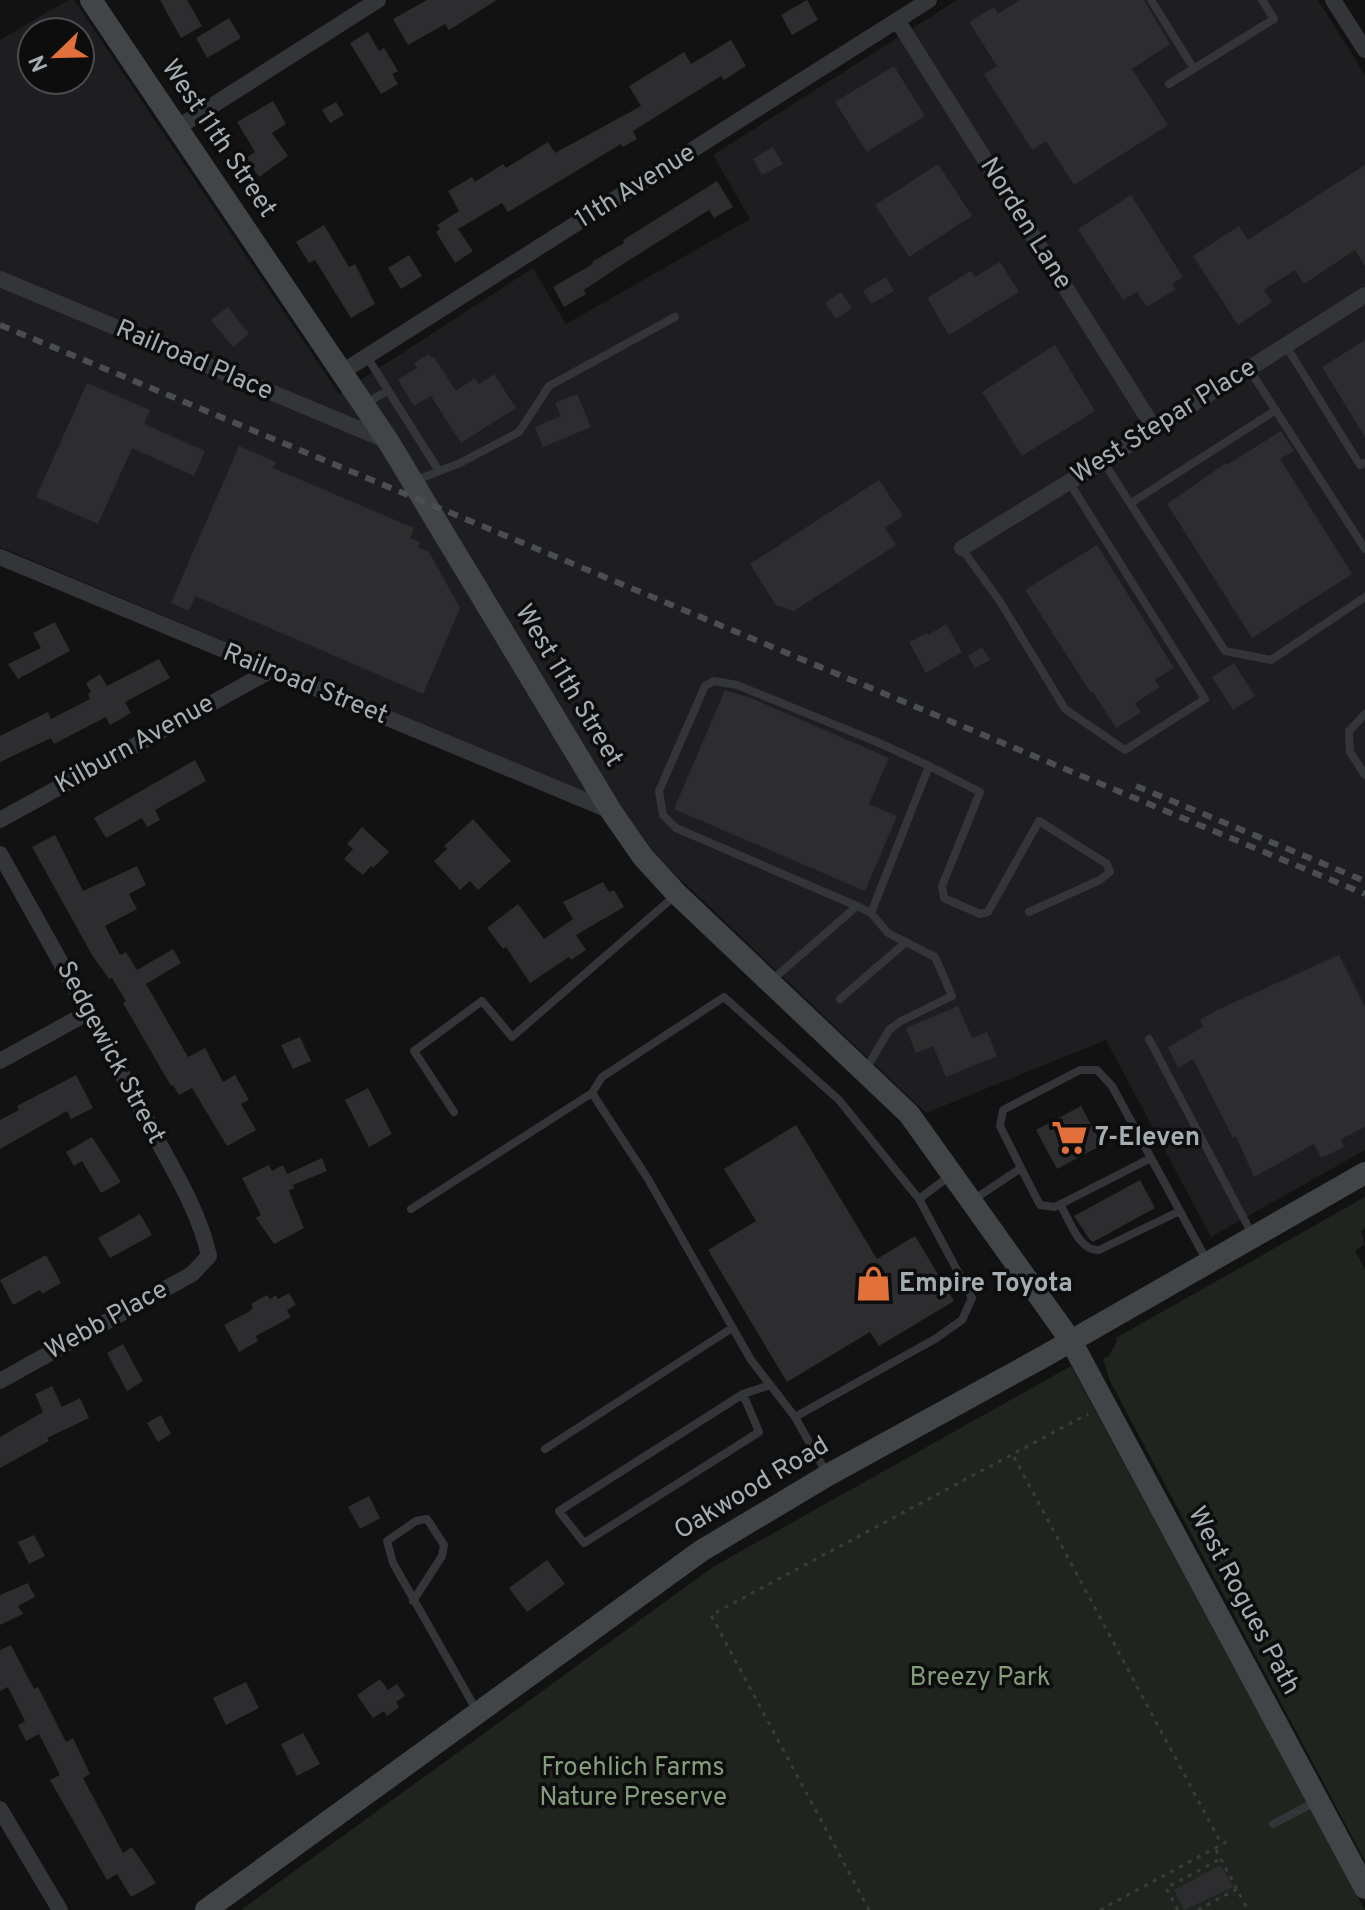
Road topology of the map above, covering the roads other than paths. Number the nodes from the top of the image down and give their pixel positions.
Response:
1 (91, 0) edge
2 (378, 0) edge
3 (929, 0) edge
4 (1151, 0) edge
5 (1262, 0) edge
6 (1333, 0) edge
7 (897, 20) junction
8 (1365, 50) edge
9 (1194, 69) junction
10 (1169, 84) dead end
11 (177, 128) junction
12 (0, 279) edge
13 (1365, 295) edge
14 (675, 317) dead end
15 (1286, 346) junction
16 (367, 356) junction
17 (1249, 369) junction
18 (342, 372) junction
19 (387, 391) junction
20 (363, 405) junction
21 (1276, 410) junction
22 (1154, 428) junction
23 (388, 441) junction
24 (1103, 461) junction
25 (1365, 463) edge
26 (439, 471) junction
27 (413, 482) junction
28 (1068, 482) junction
29 (1131, 503) junction
30 (962, 548) joint
31 (1365, 549) edge
32 (0, 557) edge
33 (1365, 597) edge
34 (270, 671) junction
35 (1365, 714) edge
36 (929, 766) junction
37 (1365, 775) edge
38 (611, 811) junction
39 (0, 820) edge
40 (0, 854) edge
41 (677, 894) junction
42 (857, 906) junction
43 (1029, 912) dead end
44 (871, 913) junction
45 (906, 942) junction
46 (771, 981) junction
47 (840, 999) dead end
48 (89, 1012) junction
49 (1149, 1039) dead end
50 (0, 1061) edge
51 (864, 1071) junction
52 (592, 1093) junction
53 (454, 1112) dead end
54 (1151, 1158) junction
55 (1021, 1168) junction
56 (1365, 1173) edge
57 (952, 1175) junction
58 (919, 1199) junction
59 (971, 1201) junction
60 (1060, 1204) junction
61 (411, 1209) dead end
62 (1180, 1211) junction
63 (1253, 1236) junction
64 (209, 1256) joint
65 (1208, 1262) junction
66 (732, 1328) junction
67 (1071, 1341) junction
68 (0, 1381) edge
69 (770, 1385) junction
70 (743, 1394) junction
71 (795, 1417) junction
72 (545, 1449) dead end
73 (828, 1475) junction
74 (413, 1601) junction
75 (478, 1712) junction
76 (1318, 1800) junction
77 (0, 1809) edge
78 (1273, 1824) dead end
79 (1365, 1888) edge
80 (60, 1910) edge
81 (206, 1910) edge

1 - 11 street, West 11th Street
2 - 11 street
3 - 7 street, 11th Avenue
4 - 9 lane
5 - 9 lane
6 - 8 street
7 - 16 street, 11th Avenue
7 - 22 street, Norden Lane
9 - 10 lane
11 - 18 street, West 11th Street
12 - 23 street, Railroad Place
13 - 15 street, West Stepar Place
14 - 26 lane
15 - 17 street, West Stepar Place
15 - 25 lane
16 - 18 street, 11th Avenue
16 - 19 lane
17 - 21 lane
17 - 22 street, West Stepar Place
18 - 20 street, West 11th Street
19 - 20 lane
19 - 26 lane
20 - 23 street, West 11th Street
21 - 29 lane
21 - 31 lane
22 - 24 street, West Stepar Place
23 - 27 street, West 11th Street
24 - 28 street, West Stepar Place
24 - 29 lane
26 - 27 lane
27 - 38 street, West 11th Street
28 - 30 street, West Stepar Place
28 - 30 lane
29 - 33 lane
32 - 34 street, Railroad Street
34 - 38 street, Railroad Street
34 - 39 street, Kilburn Avenue
35 - 37 lane
36 - 42 lane
36 - 43 lane
36 - 44 lane
38 - 41 street, West 11th Street
40 - 48 street, Sedgewick Street
41 - 46 street, West 11th Street
41 - 53 lane
42 - 44 lane
42 - 46 lane
44 - 45 lane
45 - 47 lane
45 - 51 lane
46 - 51 street, West 11th Street
48 - 50 street
48 - 64 street, Sedgewick Street
49 - 63 lane
51 - 57 street, West 11th Street
52 - 58 lane
52 - 61 lane
52 - 66 lane
54 - 55 lane
54 - 60 lane
54 - 62 lane
55 - 59 lane
55 - 60 lane
56 - 63 street, Oakwood Road
57 - 58 lane
57 - 59 street, West 11th Street
58 - 71 lane
59 - 67 street, West 11th Street
60 - 62 lane
62 - 65 lane
63 - 65 street, Oakwood Road
64 - 68 street, Webb Place
65 - 67 street, Oakwood Road
66 - 69 lane
66 - 72 lane
67 - 73 street, Oakwood Road
67 - 76 street, West Rogues Path
69 - 70 lane
69 - 71 lane
70 - 70 lane
71 - 73 lane
73 - 75 street, Oakwood Road
74 - 74 lane
74 - 75 lane
75 - 81 street, Oakwood Road
76 - 78 lane
76 - 79 street, West Rogues Path
77 - 80 street

